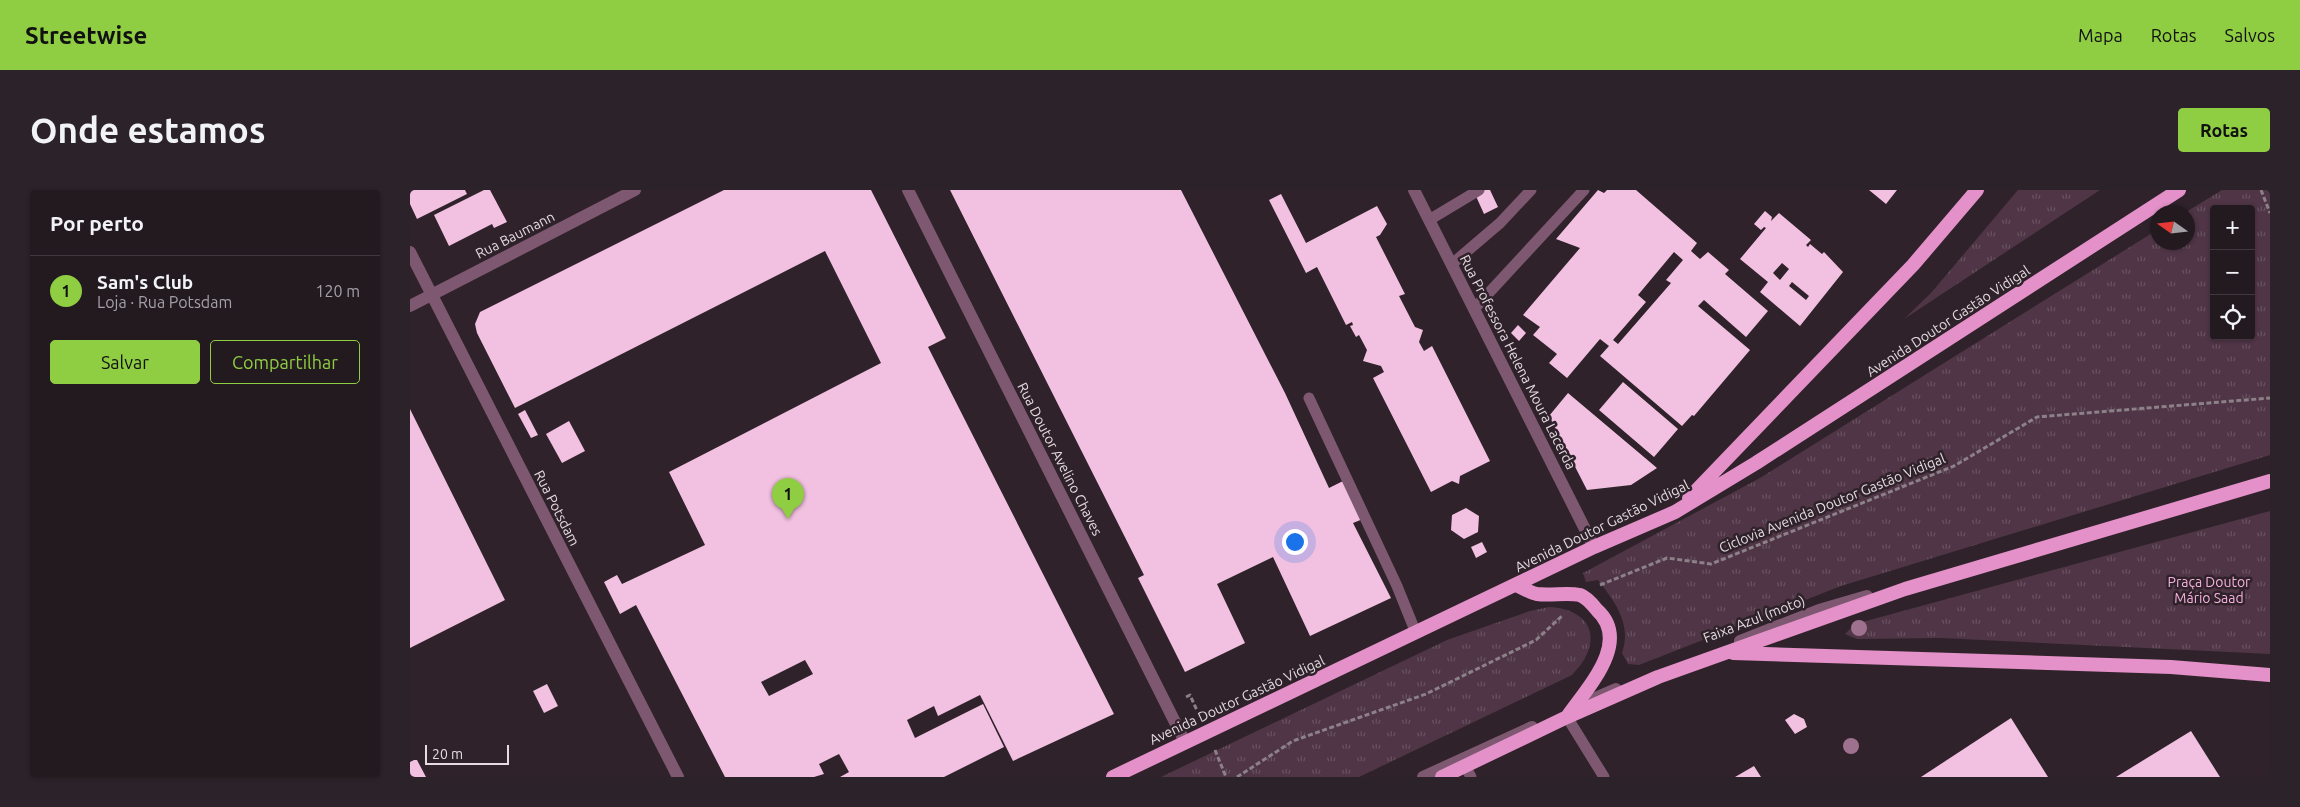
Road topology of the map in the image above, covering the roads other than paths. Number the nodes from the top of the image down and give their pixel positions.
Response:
1 (635, 190) edge
2 (908, 190) edge
3 (1414, 190) edge
4 (1479, 190) edge
5 (1531, 190) edge
6 (1584, 190) edge
7 (1977, 190) edge
8 (2179, 190) edge
9 (1429, 220) junction
10 (410, 252) edge
11 (1452, 264) junction
12 (431, 295) junction
13 (410, 306) edge
14 (1474, 309) junction
15 (1309, 398) dead end
16 (2270, 482) edge
17 (1675, 512) junction
18 (2111, 529) junction
19 (1594, 548) junction
20 (1516, 585) junction
21 (1416, 633) junction
22 (1725, 653) junction
23 (2270, 675) edge
24 (1571, 712) junction
25 (1185, 742) junction
26 (1468, 772) edge
27 (678, 777) edge
28 (1113, 777) edge
29 (1423, 777) edge
30 (1442, 777) edge
31 (1604, 777) edge

1 - 12 street, Rua Baumann
2 - 25 street, Rua Doutor Avelino Chaves
3 - 9 street, Rua Professora Helena Moura Lacerda
4 - 9 lane
5 - 11 lane
6 - 14 lane
7 - 17 highway
8 - 17 highway, Avenida Doutor Gastão Vidigal
9 - 11 street, Rua Professora Helena Moura Lacerda
10 - 12 street, Rua Potsdam
11 - 14 street, Rua Professora Helena Moura Lacerda
12 - 13 street, Rua Baumann
12 - 27 street, Rua Potsdam
14 - 19 street, Rua Professora Helena Moura Lacerda
15 - 21 lane
16 - 18 highway
17 - 19 highway, Avenida Doutor Gastão Vidigal
18 - 22 highway
18 - 24 street, Faixa Azul (moto)
19 - 20 highway, Avenida Doutor Gastão Vidigal
20 - 21 highway, Avenida Doutor Gastão Vidigal
20 - 24 highway
21 - 25 highway, Avenida Doutor Gastão Vidigal
22 - 23 highway
22 - 24 highway
24 - 26 highway
24 - 29 street, Faixa Azul (moto)
24 - 31 lane
25 - 28 highway, Avenida Doutor Gastão Vidigal
26 - 30 highway

